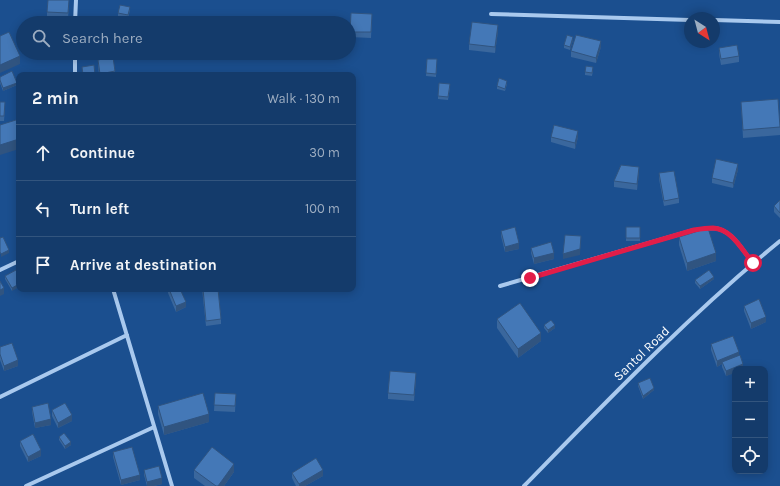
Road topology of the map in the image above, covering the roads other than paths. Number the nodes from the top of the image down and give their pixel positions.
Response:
1 (76, 0) edge
2 (491, 14) dead end
3 (75, 16) edge
4 (684, 20) edge
5 (720, 20) edge
6 (780, 22) edge
7 (75, 60) edge
8 (75, 72) edge
9 (780, 241) edge
10 (16, 262) edge
11 (753, 263) junction
12 (0, 270) edge
13 (500, 286) dead end
14 (114, 292) edge
15 (127, 335) junction
16 (0, 397) edge
17 (154, 427) junction
18 (26, 486) edge
19 (172, 486) edge
20 (524, 486) edge

1 - 3 street
2 - 4 street
5 - 6 street
7 - 8 street
9 - 11 street, Santol Road
10 - 12 street
11 - 13 street
11 - 20 street, Santol Road
14 - 15 street
15 - 16 street
15 - 17 street
17 - 18 street
17 - 19 street

